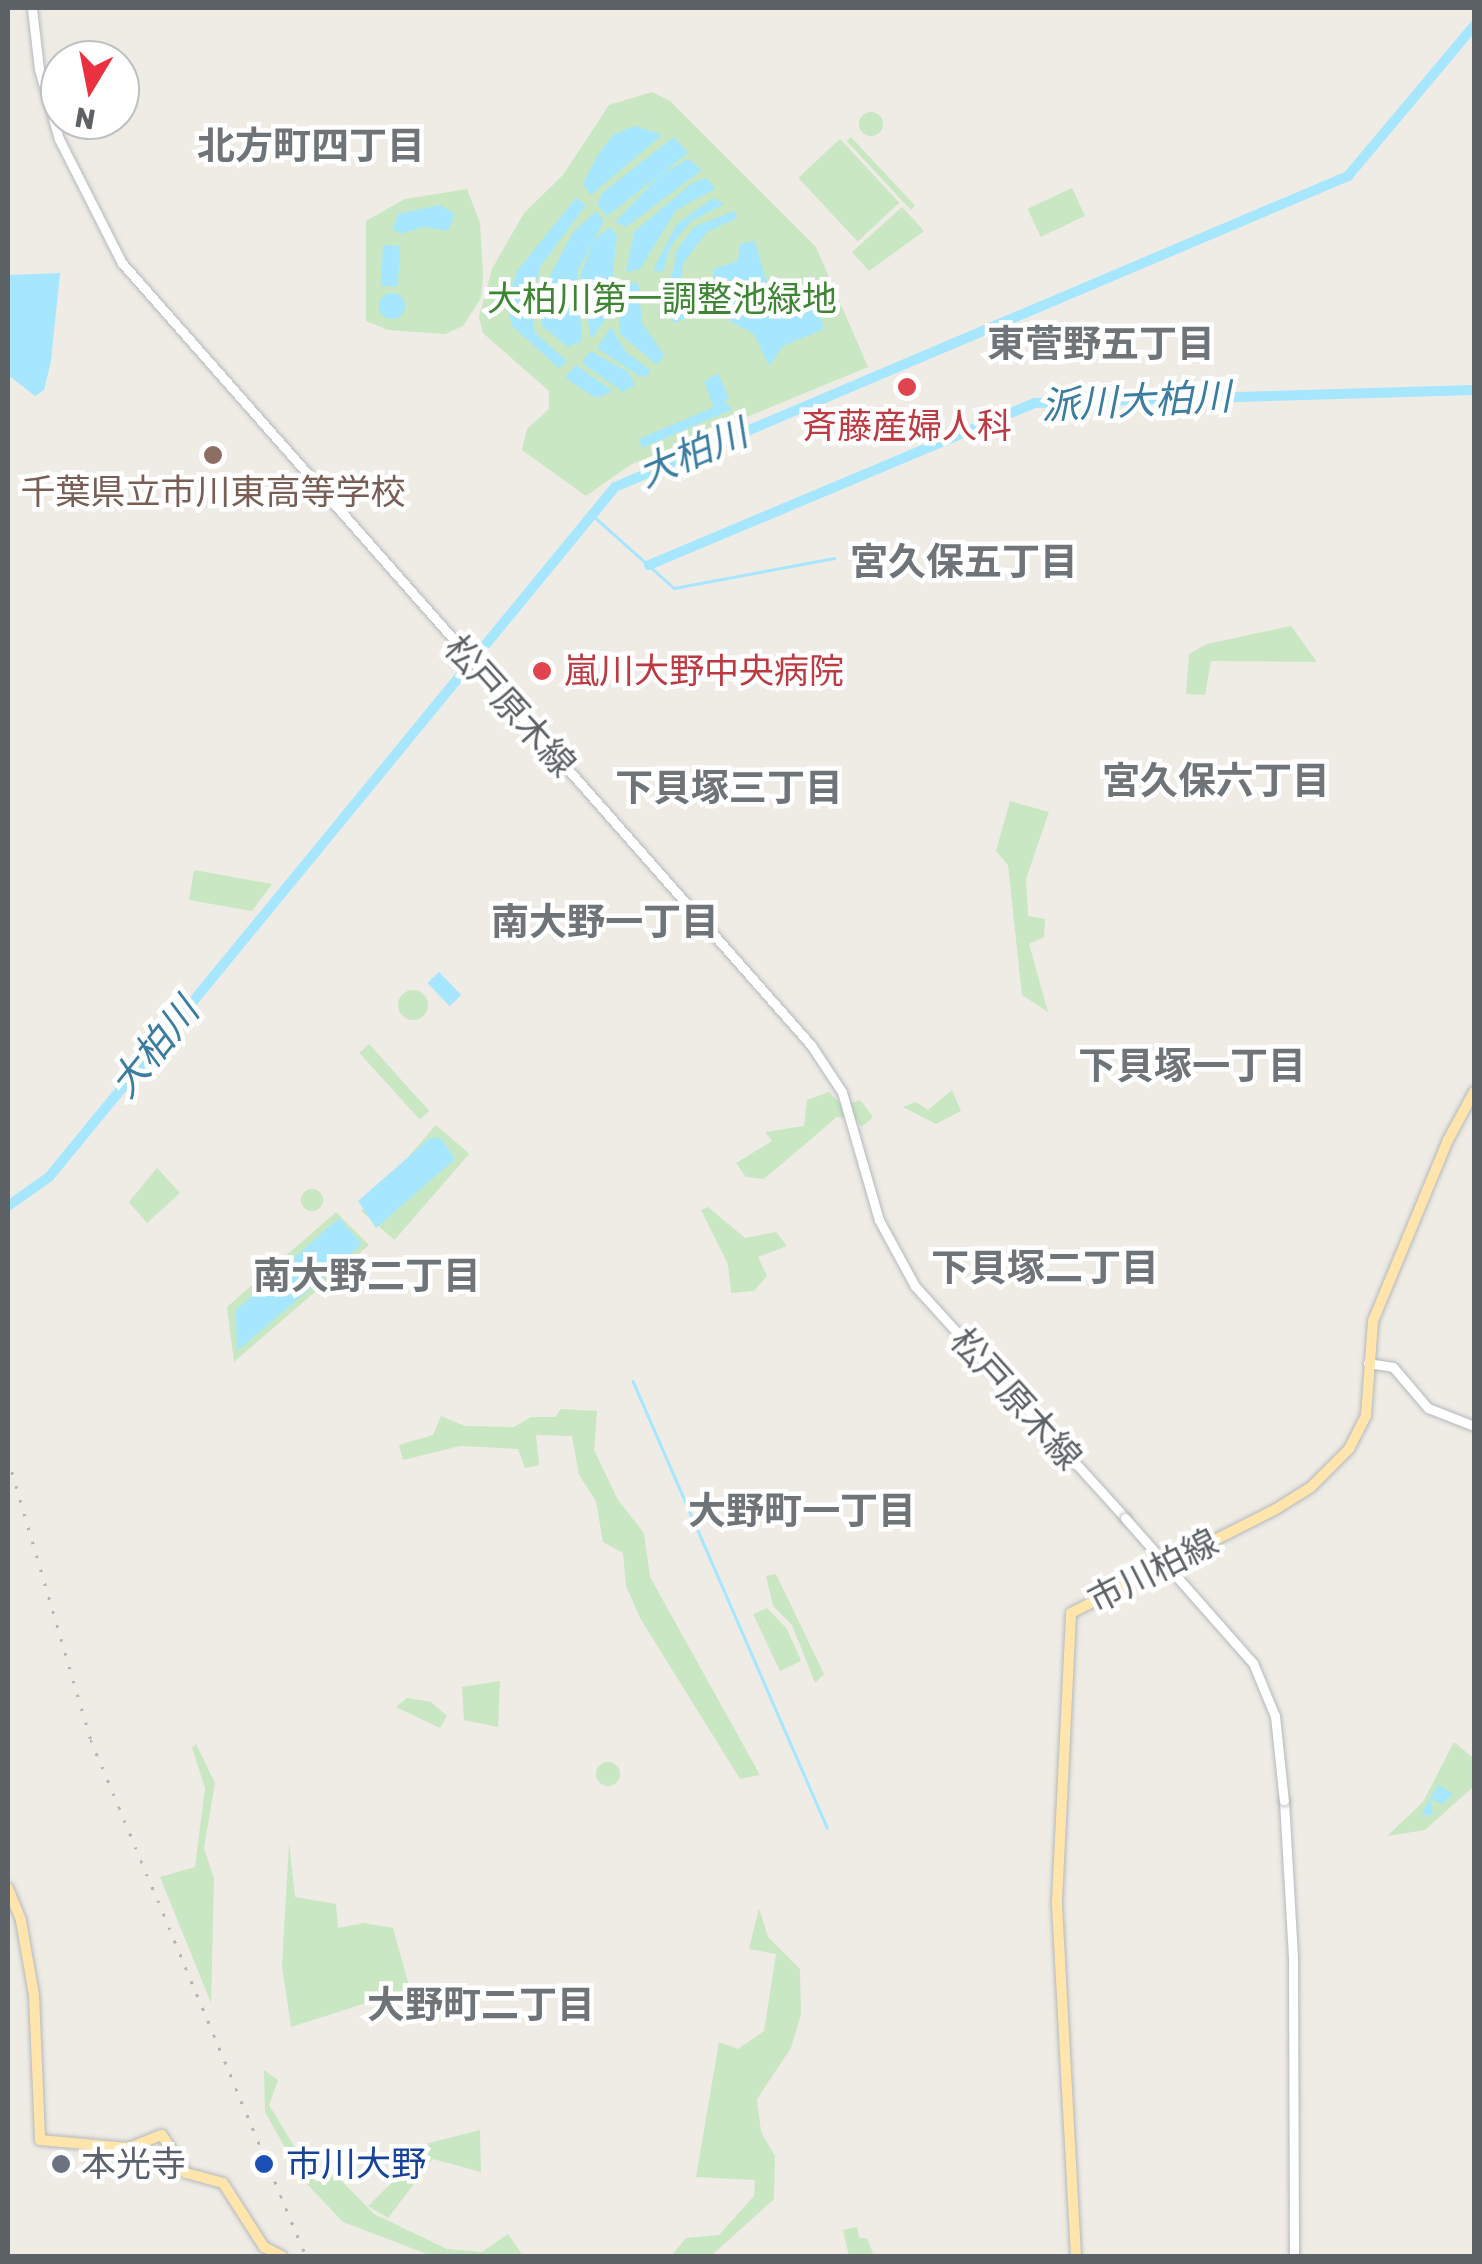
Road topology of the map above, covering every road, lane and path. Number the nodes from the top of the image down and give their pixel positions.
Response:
1 (32, 8) edge
2 (1474, 1092) edge
3 (1368, 1363) junction
4 (1474, 1426) edge
5 (8, 1888) edge
6 (282, 2256) edge
7 (1076, 2256) edge
8 (1294, 2256) edge

1 - 8 main road, 松戸原木線, bridge
2 - 3 main road, 市川柏線
3 - 4 main road
3 - 7 main road, 市川柏線
5 - 6 main road

